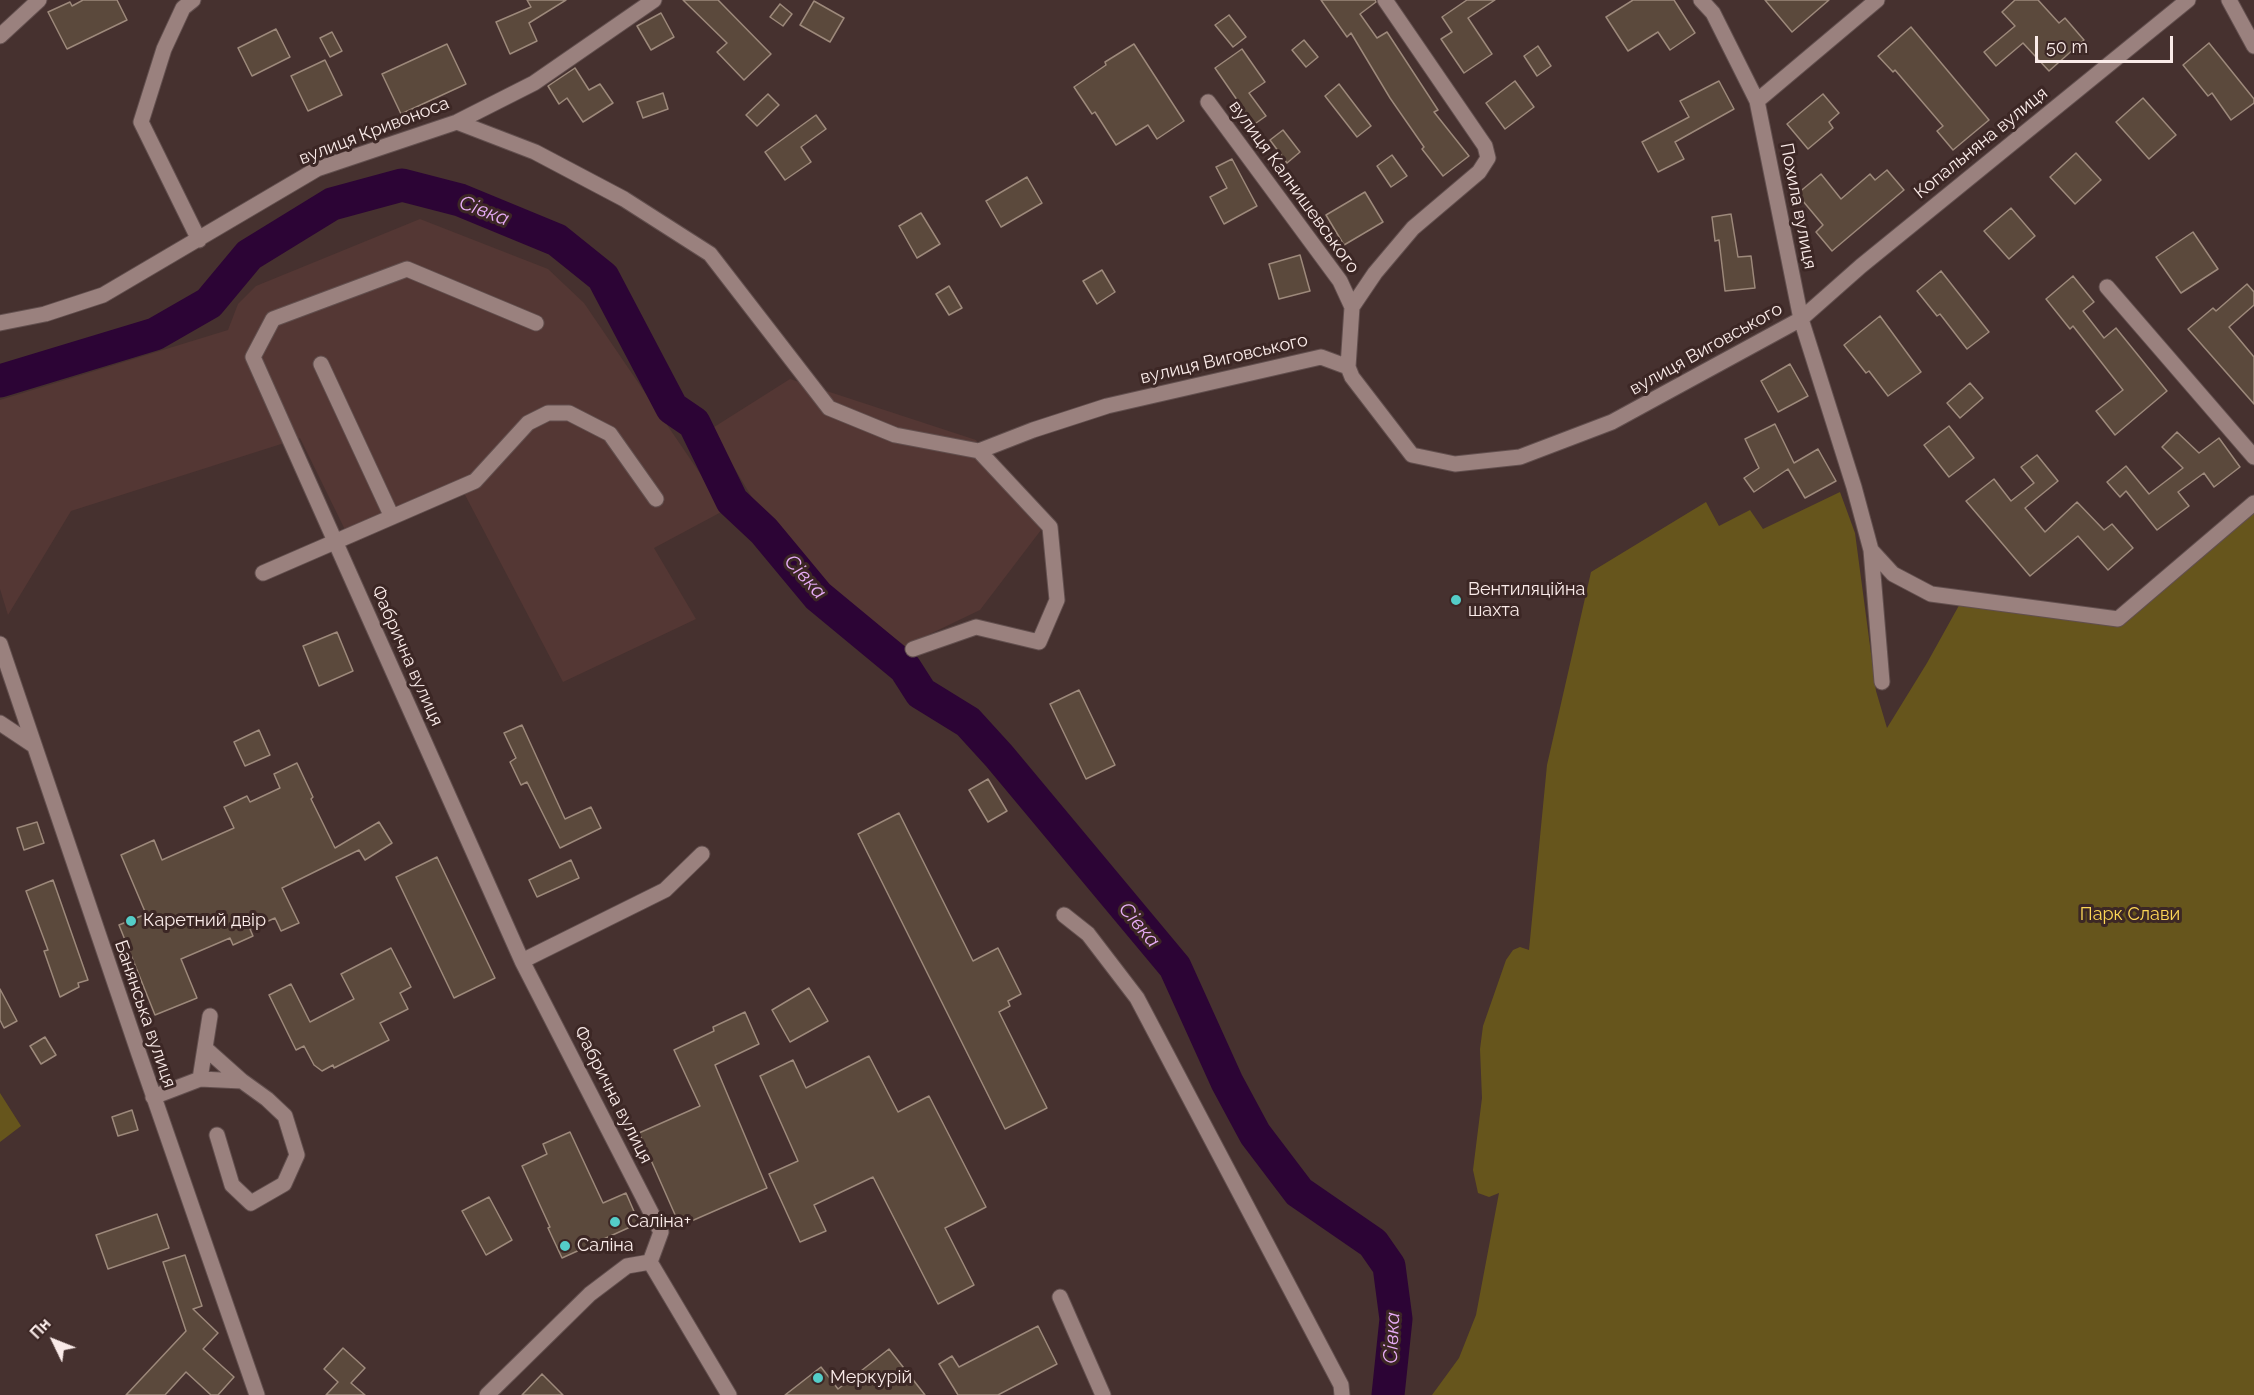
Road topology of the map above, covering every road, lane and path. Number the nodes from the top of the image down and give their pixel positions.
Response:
1 (39, 0) edge
2 (193, 0) edge
3 (654, 0) edge
4 (1385, 0) edge
5 (1701, 0) edge
6 (1877, 0) edge
7 (2188, 0) edge
8 (2229, 0) edge
9 (0, 36) edge
10 (2254, 46) edge
11 (1757, 101) junction
12 (1208, 102) dead end
13 (458, 122) junction
14 (199, 240) junction
15 (2107, 287) dead end
16 (1352, 307) junction
17 (1801, 319) junction
18 (0, 323) edge
19 (536, 323) dead end
20 (321, 364) dead end
21 (1348, 367) junction
22 (980, 451) junction
23 (2254, 457) edge
24 (656, 499) dead end
25 (2254, 503) edge
26 (392, 517) junction
27 (336, 543) junction
28 (1871, 550) junction
29 (263, 573) dead end
30 (0, 644) edge
31 (913, 649) dead end
32 (1882, 682) dead end
33 (0, 723) edge
34 (33, 745) junction
35 (702, 854) dead end
36 (1064, 915) dead end
37 (522, 961) junction
38 (210, 1016) dead end
39 (205, 1048) junction
40 (200, 1079) junction
41 (242, 1081) junction
42 (153, 1097) junction
43 (217, 1135) dead end
44 (650, 1262) junction
45 (1060, 1297) dead end
46 (257, 1395) edge
47 (487, 1395) edge
48 (729, 1395) edge
49 (1103, 1395) edge
50 (1342, 1395) edge

1 - 9 street
2 - 14 street
3 - 13 street, вулиця Кривоноса
4 - 16 street
5 - 11 street
6 - 11 street
7 - 17 street, Копальняна вулиця
8 - 10 street
11 - 17 street, Похила вулиця
12 - 16 street, вулиця Калнишевського
13 - 14 street, вулиця Кривоноса
13 - 22 street
14 - 18 street, вулиця Кривоноса
15 - 23 street
16 - 21 street, вулиця Калнишевського
17 - 21 street, вулиця Виговського
17 - 28 street, вулиця Виговського
19 - 27 street, Фабрична вулиця
20 - 26 street
21 - 22 street, вулиця Виговського
22 - 31 street
24 - 26 street
25 - 28 street, вулиця Виговського
26 - 27 street
27 - 29 street
27 - 37 street, Фабрична вулиця
28 - 32 street, вулиця Виговського
30 - 34 street, Банянська вулиця
33 - 34 street
34 - 42 street, Банянська вулиця
35 - 37 street
36 - 50 street
37 - 44 street, Фабрична вулиця
38 - 39 street
39 - 40 street
39 - 41 street
40 - 41 street
40 - 42 street
41 - 43 street
42 - 46 street, Банянська вулиця
44 - 47 street
44 - 48 street
45 - 49 street

